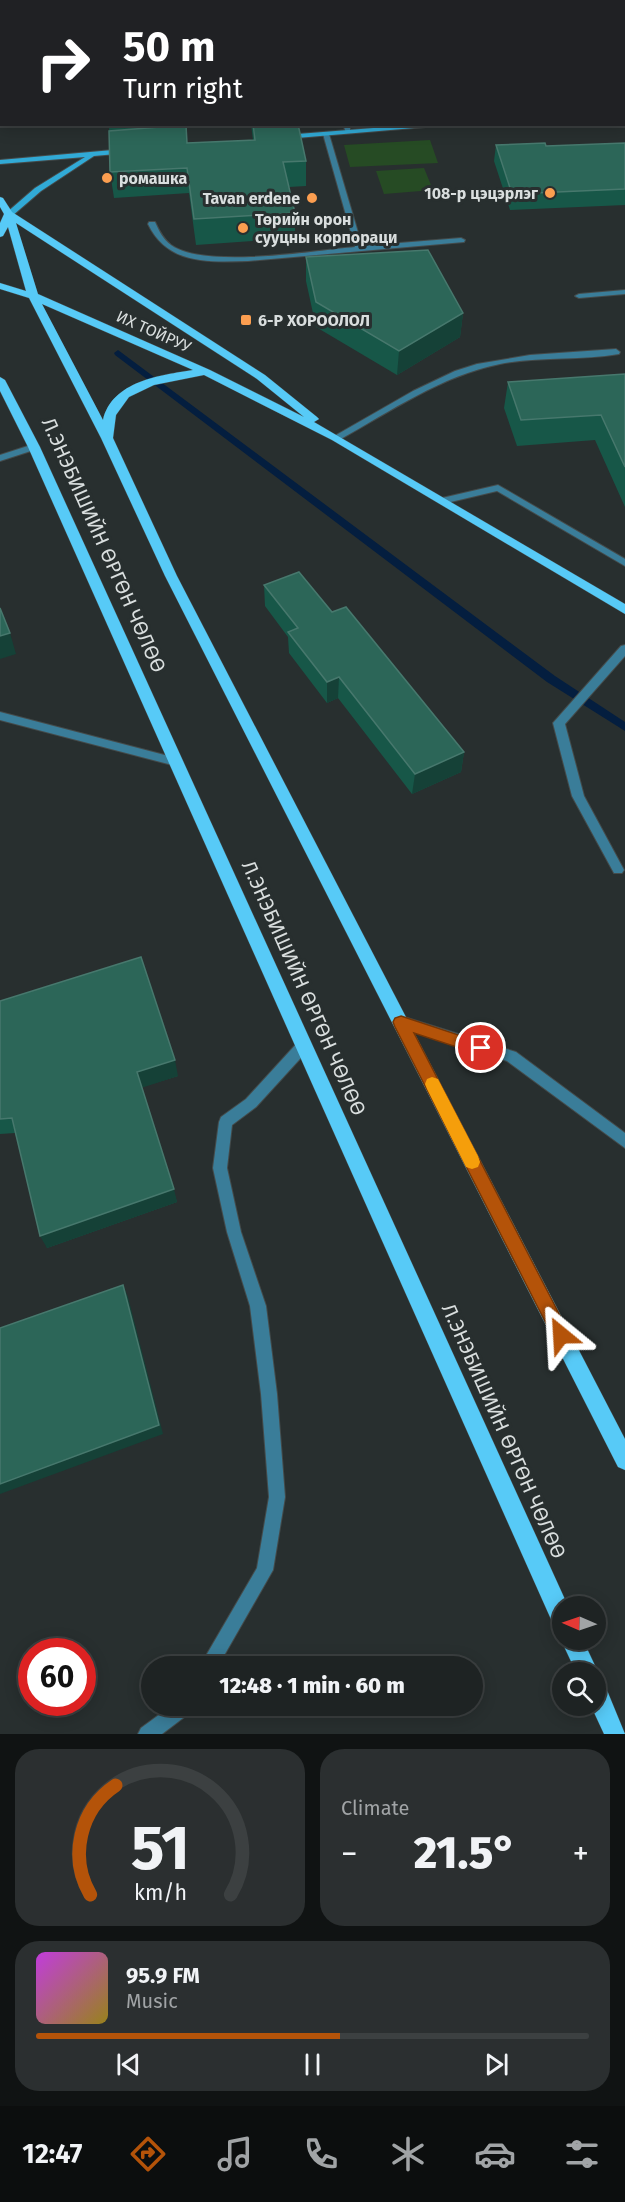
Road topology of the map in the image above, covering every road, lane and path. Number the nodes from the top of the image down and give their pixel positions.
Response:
1 (402, 126) edge
2 (347, 128) edge
3 (326, 134) junction
4 (279, 138) edge
5 (136, 150) edge
6 (95, 154) junction
7 (0, 162) edge
8 (0, 200) edge
9 (9, 214) junction
10 (152, 224) dead end
11 (0, 234) edge
12 (461, 240) dead end
13 (359, 248) junction
14 (0, 286) edge
15 (625, 292) edge
16 (33, 296) junction
17 (579, 296) dead end
18 (616, 352) dead end
19 (206, 372) junction
20 (0, 380) edge
21 (106, 438) junction
22 (336, 438) junction
23 (34, 447) junction
24 (0, 458) edge
25 (442, 501) junction
26 (625, 563) edge
27 (625, 610) edge
28 (625, 649) edge
29 (0, 716) edge
30 (176, 762) junction
31 (618, 870) dead end
32 (401, 1022) junction
33 (303, 1045) junction
34 (625, 1141) edge
35 (625, 1460) edge
36 (552, 1596) edge
37 (215, 1656) edge
38 (606, 1714) edge
39 (171, 1716) edge
40 (147, 1734) edge
41 (615, 1734) edge

1 - 2 main road
2 - 3 main road
3 - 4 main road
3 - 13 street
5 - 6 main road
6 - 7 main road
6 - 9 main road
8 - 9 main road, ИХ ТОЙРУУ
9 - 11 main road
9 - 16 main road, ИХ ТОЙРУУ
9 - 22 main road, ИХ ТОЙРУУ
10 - 13 street
12 - 13 street
14 - 16 main road
15 - 17 street
16 - 19 main road, ИХ ТОЙРУУ
16 - 21 main road
18 - 22 street
19 - 21 main road
19 - 22 main road, ИХ ТОЙРУУ
20 - 23 main road, Л.ЭНЭБИШИЙН ӨРГӨН ЧӨЛӨӨ
21 - 32 main road
22 - 25 main road, ИХ ТОЙРУУ
23 - 24 street
23 - 30 main road, Л.ЭНЭБИШИЙН ӨРГӨН ЧӨЛӨӨ
25 - 26 street
25 - 27 main road, ИХ ТОЙРУУ
28 - 31 street
29 - 30 street
30 - 33 main road, Л.ЭНЭБИШИЙН ӨРГӨН ЧӨЛӨӨ
32 - 34 street
32 - 35 main road
33 - 36 main road, Л.ЭНЭБИШИЙН ӨРГӨН ЧӨЛӨӨ
33 - 37 street
38 - 41 main road
39 - 40 street

